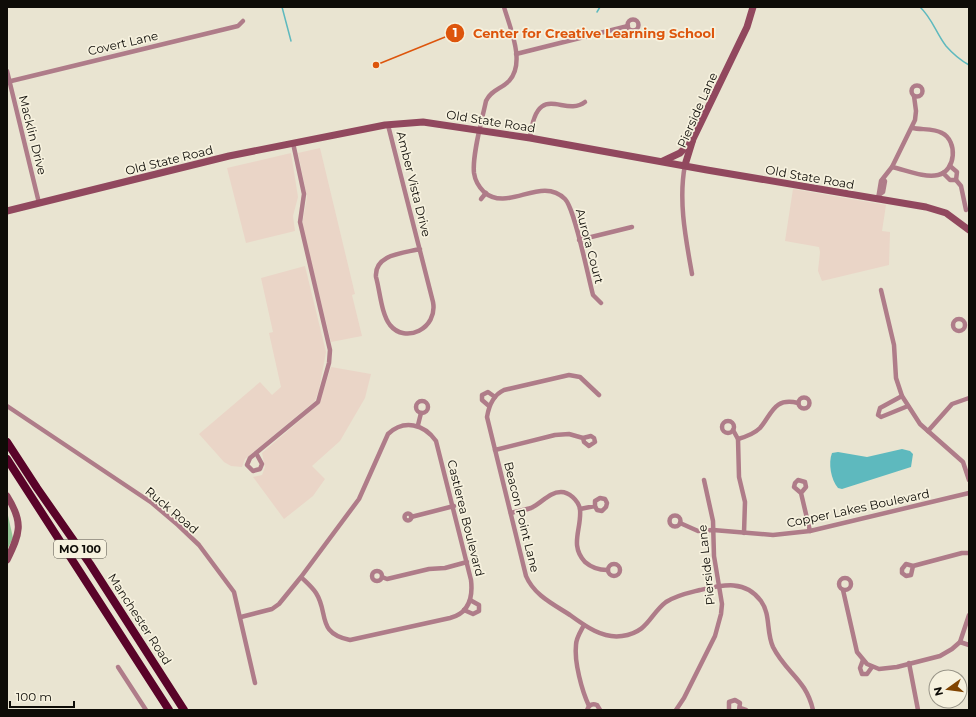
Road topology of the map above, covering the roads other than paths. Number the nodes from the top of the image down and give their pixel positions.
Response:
1 (504, 7) edge
2 (753, 7) edge
3 (243, 21) dead end
4 (628, 26) dead end
5 (516, 54) junction
6 (7, 71) edge
7 (8, 82) edge
8 (914, 96) dead end
9 (585, 102) dead end
10 (388, 125) junction
11 (912, 128) junction
12 (480, 130) junction
13 (530, 138) junction
14 (693, 139) junction
15 (292, 144) junction
16 (663, 161) junction
17 (685, 165) junction
18 (950, 166) junction
19 (892, 167) junction
20 (943, 173) junction
21 (956, 180) junction
22 (486, 193) junction
23 (878, 197) junction
24 (481, 199) dead end
25 (39, 203) junction
26 (7, 210) edge
27 (966, 210) dead end
28 (632, 227) dead end
29 (969, 230) edge
30 (579, 240) junction
31 (420, 249) junction
32 (692, 274) dead end
33 (881, 290) dead end
34 (601, 303) dead end
35 (599, 395) dead end
36 (902, 396) junction
37 (495, 397) junction
38 (969, 398) edge
39 (798, 403) dead end
40 (7, 406) edge
41 (489, 406) junction
42 (908, 406) junction
43 (421, 413) dead end
44 (418, 426) junction
45 (733, 430) dead end
46 (928, 430) junction
47 (583, 438) dead end
48 (738, 439) junction
49 (7, 442) edge
50 (495, 450) junction
51 (256, 453) dead end
52 (7, 459) edge
53 (704, 480) dead end
54 (969, 480) edge
55 (801, 493) dead end
56 (969, 493) edge
57 (7, 496) edge
58 (454, 506) junction
59 (595, 506) dead end
60 (580, 509) junction
61 (511, 513) junction
62 (412, 516) dead end
63 (680, 523) dead end
64 (713, 530) junction
65 (810, 531) junction
66 (744, 533) junction
67 (969, 553) edge
68 (7, 560) edge
69 (467, 562) junction
70 (913, 566) dead end
71 (607, 570) dead end
72 (301, 577) junction
73 (382, 577) dead end
74 (719, 585) junction
75 (843, 590) dead end
76 (470, 600) junction
77 (464, 610) junction
78 (969, 615) edge
79 (241, 618) junction
80 (584, 625) junction
81 (960, 642) junction
82 (969, 645) edge
83 (863, 660) junction
84 (909, 663) junction
85 (118, 667) dead end
86 (872, 667) junction
87 (255, 683) dead end
88 (588, 708) edge
89 (739, 709) edge
90 (146, 710) edge
91 (169, 710) edge
92 (184, 710) edge
93 (600, 710) edge
94 (676, 710) edge
95 (729, 710) edge
96 (746, 710) edge
97 (813, 710) edge
98 (918, 710) edge

1 - 5 street
2 - 14 street, Pierside Lane
3 - 7 street, Covert Lane
4 - 5 street
5 - 12 street
6 - 7 street, Macklin Drive
7 - 25 street, Macklin Drive
8 - 11 street
9 - 13 street
10 - 12 street, Old State Road
10 - 15 street, Old State Road
10 - 31 street, Amber Vista Drive
11 - 18 street
11 - 19 street
12 - 13 street, Old State Road
12 - 22 street
13 - 16 street, Old State Road
14 - 16 street
14 - 17 street, Pierside Lane
15 - 25 street, Old State Road
15 - 51 street
16 - 17 street, Old State Road
17 - 23 street, Old State Road
17 - 32 street, Pierside Lane
18 - 20 street
18 - 21 street
19 - 20 street
19 - 23 street
20 - 21 street
21 - 27 street
22 - 24 street
22 - 30 street, Aurora Court
23 - 29 street, Old State Road
25 - 26 street, Old State Road
28 - 30 street
30 - 34 street, Aurora Court
31 - 31 street, Amber Vista Drive
33 - 36 street
35 - 37 street
36 - 42 street
36 - 42 street
37 - 41 street
37 - 41 street, Beacon Point Lane
38 - 46 street
39 - 48 street
40 - 79 street, Ruck Road
41 - 50 street, Beacon Point Lane
42 - 46 street
43 - 44 street
44 - 58 street, Castlerea Boulevard
44 - 72 street
45 - 48 street
46 - 54 street
47 - 50 street
48 - 66 street
49 - 92 highway, Manchester Road / MO 100
50 - 61 street, Beacon Point Lane
52 - 91 highway, Manchester Road / MO 100
53 - 64 street, Pierside Lane
55 - 65 street
56 - 65 street, Copper Lakes Boulevard
57 - 68 street
58 - 62 street
58 - 69 street, Castlerea Boulevard
59 - 60 street
60 - 61 street
60 - 71 street
61 - 80 street, Beacon Point Lane
63 - 64 street, Copper Lakes Boulevard
64 - 66 street, Copper Lakes Boulevard
64 - 74 street, Pierside Lane
65 - 66 street, Copper Lakes Boulevard
67 - 70 street
69 - 73 street
69 - 76 street, Castlerea Boulevard
72 - 77 street
72 - 79 street
74 - 80 street, Beacon Point Lane
74 - 94 street, Pierside Lane
74 - 97 street, Beacon Point Lane
75 - 83 street
76 - 77 street
76 - 77 street
78 - 81 street
79 - 87 street, Ruck Road
80 - 88 street
81 - 82 street
81 - 84 street
83 - 86 street
83 - 86 street
84 - 86 street
84 - 98 street
85 - 90 street
88 - 93 street
89 - 95 street
89 - 96 street

